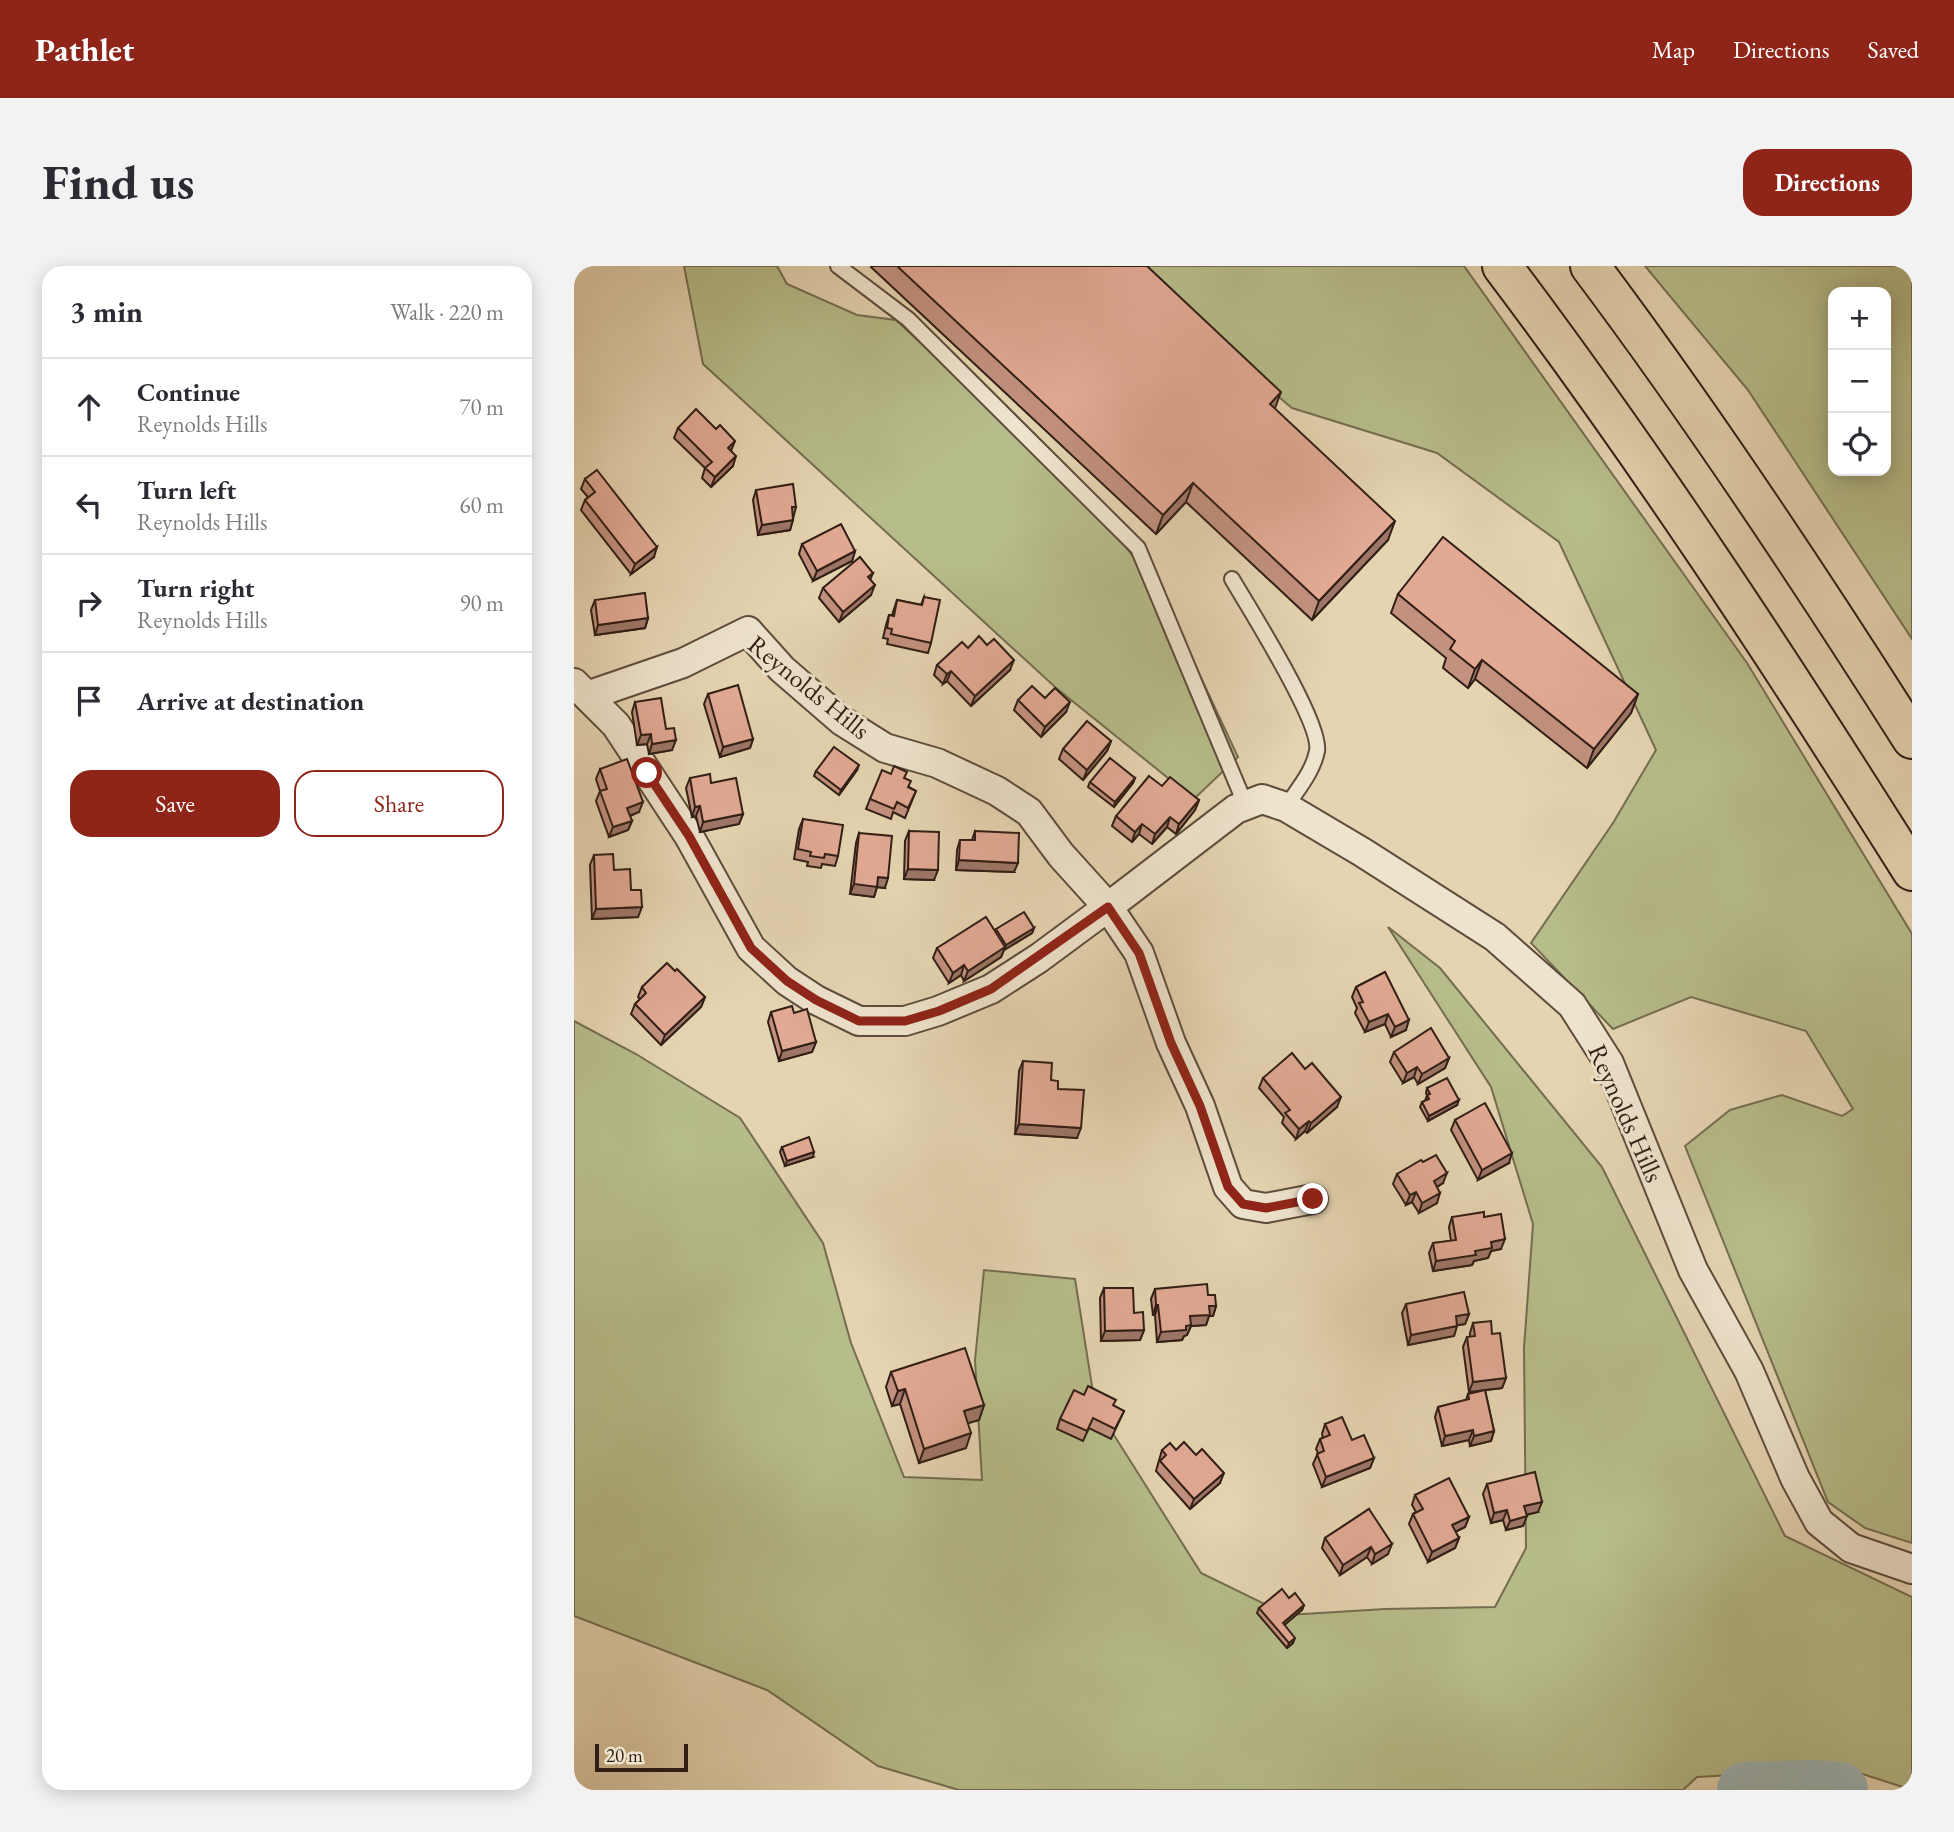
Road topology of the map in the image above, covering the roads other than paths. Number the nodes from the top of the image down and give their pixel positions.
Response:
1 (838, 266) edge
2 (1502, 266) edge
3 (1590, 266) edge
4 (1232, 579) dead end
5 (580, 689) edge
6 (1912, 739) edge
7 (1246, 806) junction
8 (1286, 807) junction
9 (1912, 871) edge
10 (1108, 907) junction
11 (1313, 1199) dead end
12 (1912, 1569) edge

1 - 7 lane
2 - 9 highway
3 - 6 highway
4 - 8 lane
5 - 10 street, Reynolds Hills
5 - 10 street, Reynolds Hills
7 - 8 street, Reynolds Hills
7 - 10 street, Reynolds Hills
8 - 12 street, Reynolds Hills
10 - 11 street, Reynolds Hills

